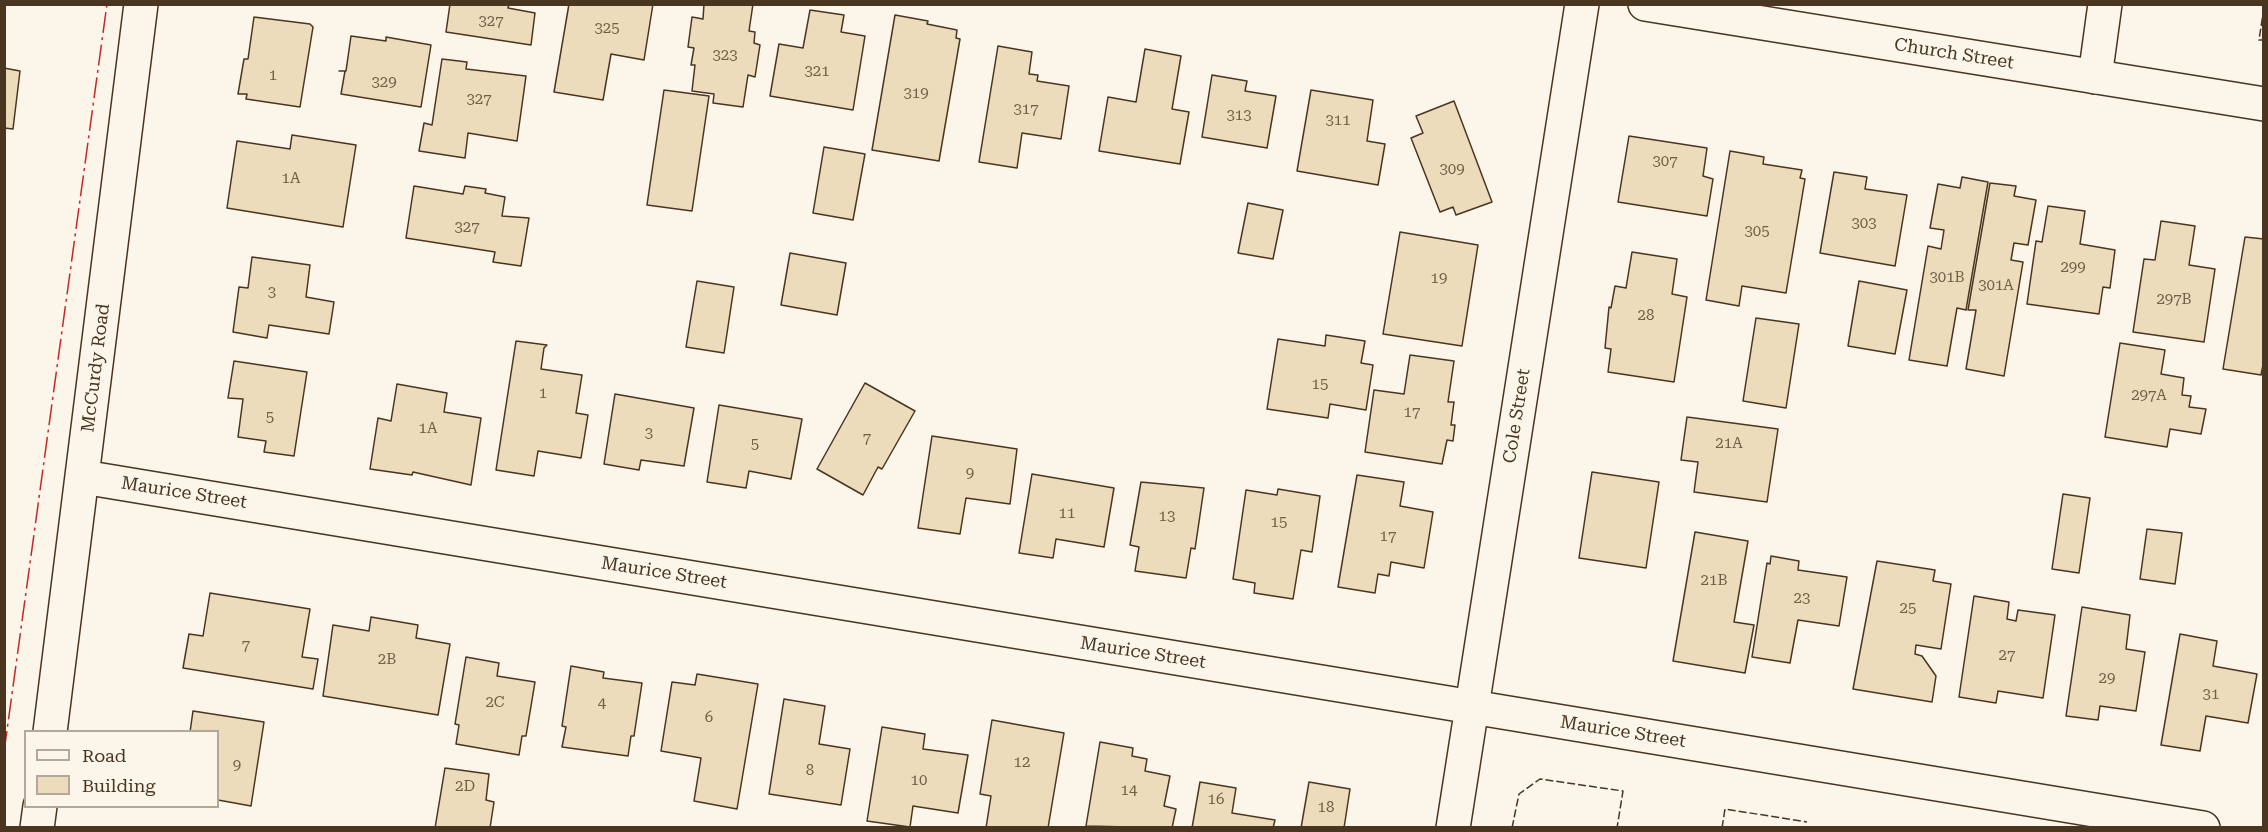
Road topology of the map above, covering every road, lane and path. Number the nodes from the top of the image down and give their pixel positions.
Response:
1 (141, 4) edge
2 (1582, 4) edge
3 (1645, 4) edge
4 (2105, 4) edge
5 (2095, 77) junction
6 (2264, 104) edge
7 (83, 477) junction
8 (1472, 708) junction
9 (50, 730) edge
10 (40, 808) edge
11 (37, 828) edge
12 (1454, 828) edge
13 (2203, 828) edge

1 - 7 street, McCurdy Road
2 - 8 street, Cole Street
3 - 5 street, Church Street
4 - 5 street
5 - 6 street, Church Street
7 - 8 street, Maurice Street
7 - 9 street, McCurdy Road
8 - 12 street, Cole Street
8 - 13 street, Maurice Street
10 - 11 street

